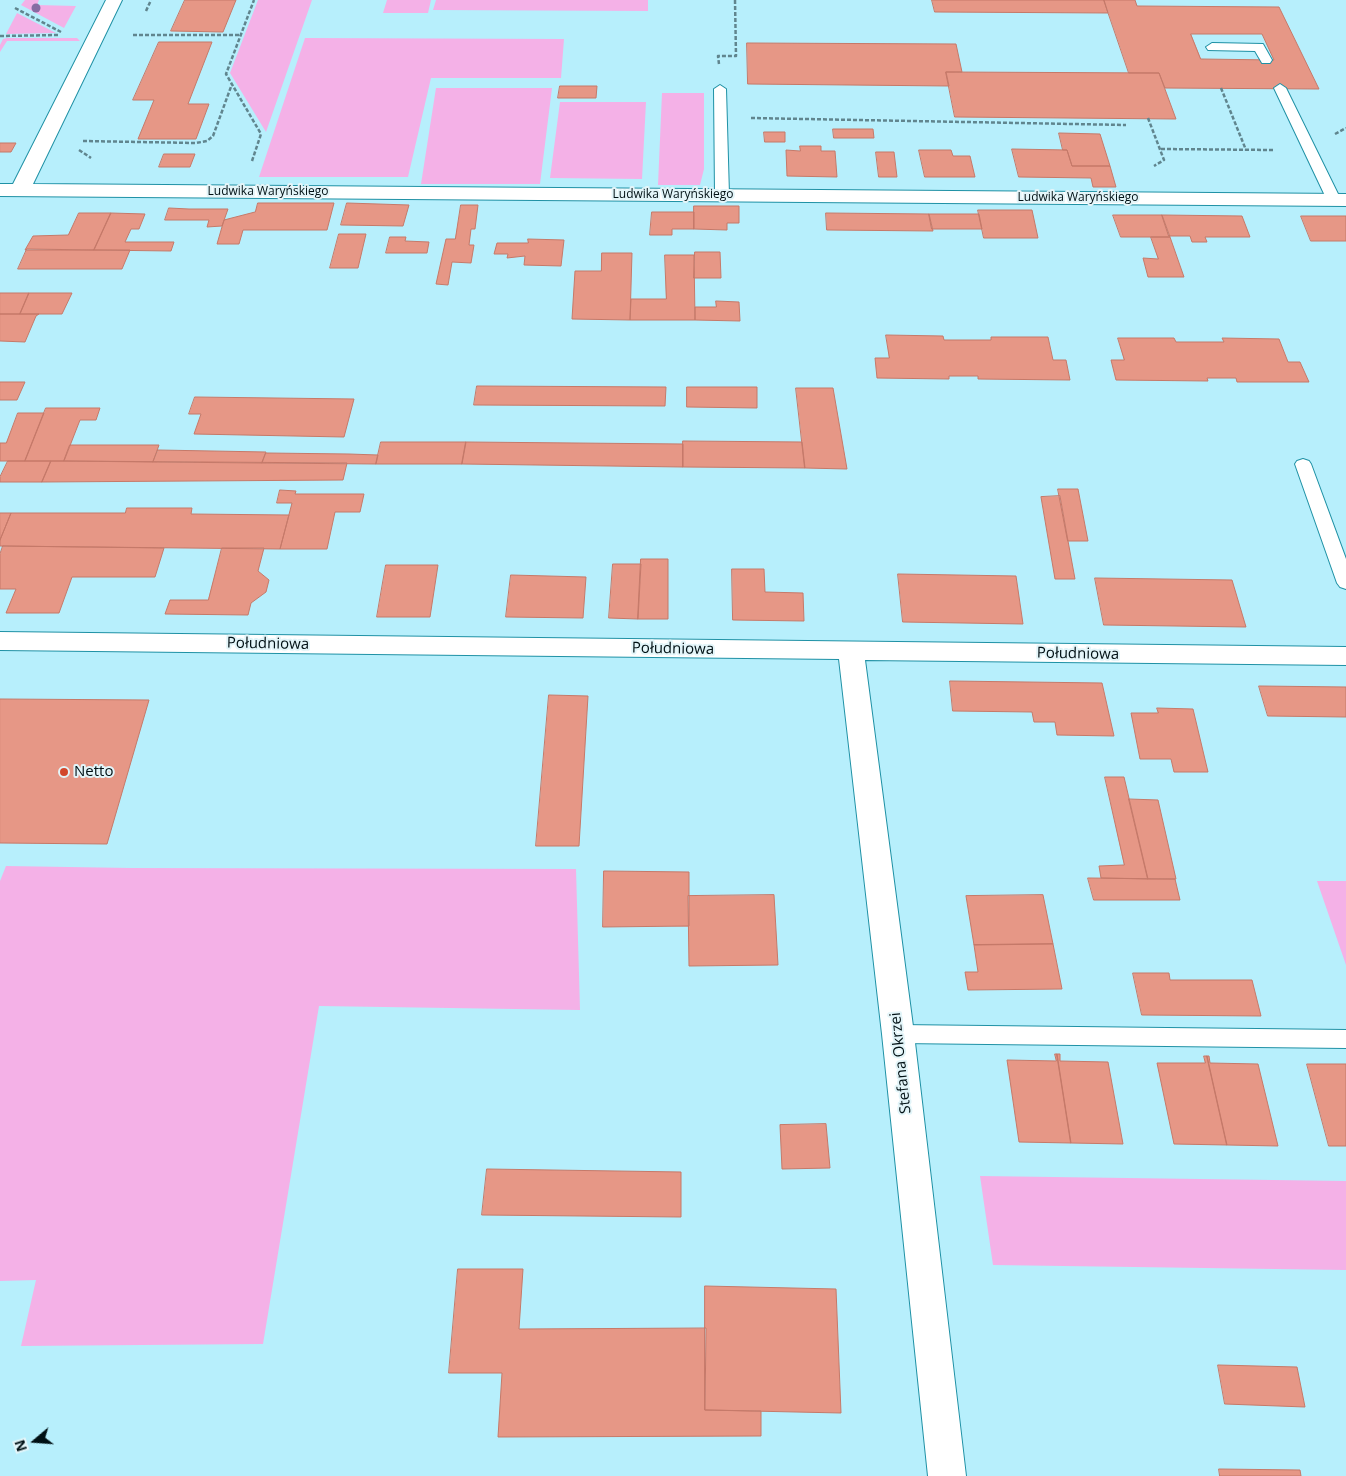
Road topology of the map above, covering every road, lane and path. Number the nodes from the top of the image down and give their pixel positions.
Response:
1 (114, 0) edge
2 (254, 0) edge
3 (735, 0) edge
4 (15, 8) dead end
5 (68, 35) dead end
6 (1212, 47) dead end
7 (736, 56) dead end
8 (1266, 60) dead end
9 (232, 84) junction
10 (1221, 88) dead end
11 (1280, 88) dead end
12 (720, 89) dead end
13 (721, 118) junction
14 (1148, 118) dead end
15 (1126, 125) dead end
16 (1346, 128) edge
17 (83, 141) dead end
18 (1310, 146) junction
19 (1161, 150) junction
20 (1246, 150) junction
21 (1149, 169) dead end
22 (249, 170) dead end
23 (0, 190) edge
24 (20, 190) junction
25 (722, 196) junction
26 (1340, 200) edge
27 (1302, 464) dead end
28 (1346, 583) edge
29 (0, 640) edge
30 (851, 651) junction
31 (1346, 656) edge
32 (898, 1034) junction
33 (1346, 1038) edge
34 (947, 1476) edge

1 - 24 street
2 - 9 path
3 - 7 path
4 - 5 path
6 - 8 lane
9 - 17 path
9 - 22 path
10 - 20 path
11 - 18 lane
12 - 13 lane
13 - 15 path
13 - 25 lane
14 - 19 path
16 - 18 path
18 - 20 path
18 - 26 lane
19 - 20 path
19 - 21 path
23 - 24 street, Ludwika Waryńskiego
24 - 25 street, Ludwika Waryńskiego
25 - 26 street, Ludwika Waryńskiego
27 - 28 lane
29 - 30 street, Południowa
30 - 31 street, Południowa
30 - 32 street, Stefana Okrzei
32 - 33 lane
32 - 34 street, Stefana Okrzei

